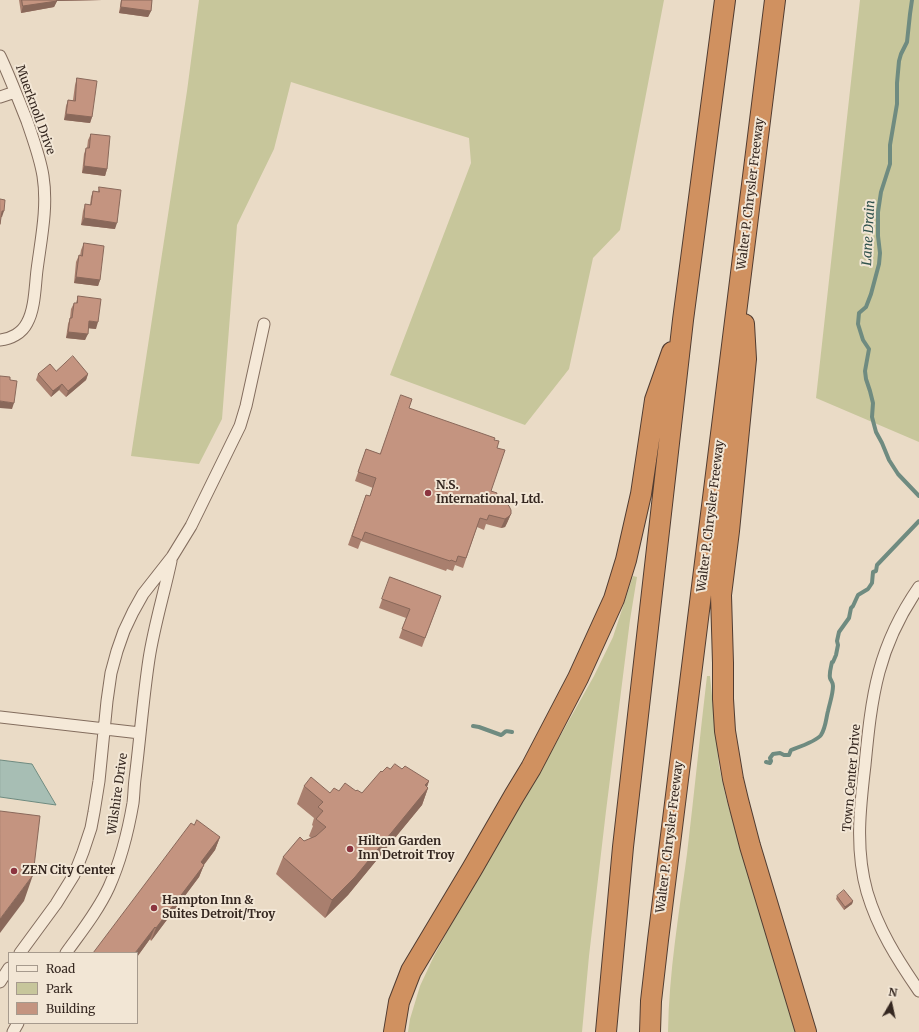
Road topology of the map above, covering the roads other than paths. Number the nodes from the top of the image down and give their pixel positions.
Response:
1 (725, 0) edge
2 (775, 0) edge
3 (0, 56) edge
4 (15, 92) junction
5 (0, 97) edge
6 (740, 278) junction
7 (683, 320) junction
8 (264, 324) dead end
9 (0, 340) edge
10 (172, 557) junction
11 (919, 587) edge
12 (0, 717) edge
13 (104, 729) junction
14 (140, 733) junction
15 (21, 952) edge
16 (67, 952) edge
17 (8, 970) edge
18 (0, 982) edge
19 (919, 991) edge
20 (394, 1032) edge
21 (606, 1032) edge
22 (650, 1032) edge
23 (806, 1032) edge

1 - 7 highway
2 - 6 highway, Walter P. Chrysler Freeway
3 - 4 street, Muerknoll Drive
4 - 5 street
4 - 9 street, Muerknoll Drive
6 - 22 highway, Walter P. Chrysler Freeway
6 - 23 highway
7 - 20 highway
7 - 21 highway
8 - 10 street
10 - 13 street, Wilshire Drive
10 - 14 street, Wilshire Drive
11 - 19 street, Town Center Drive
12 - 13 street
13 - 14 street
13 - 15 street, Wilshire Drive
14 - 16 street, Wilshire Drive
17 - 18 street

